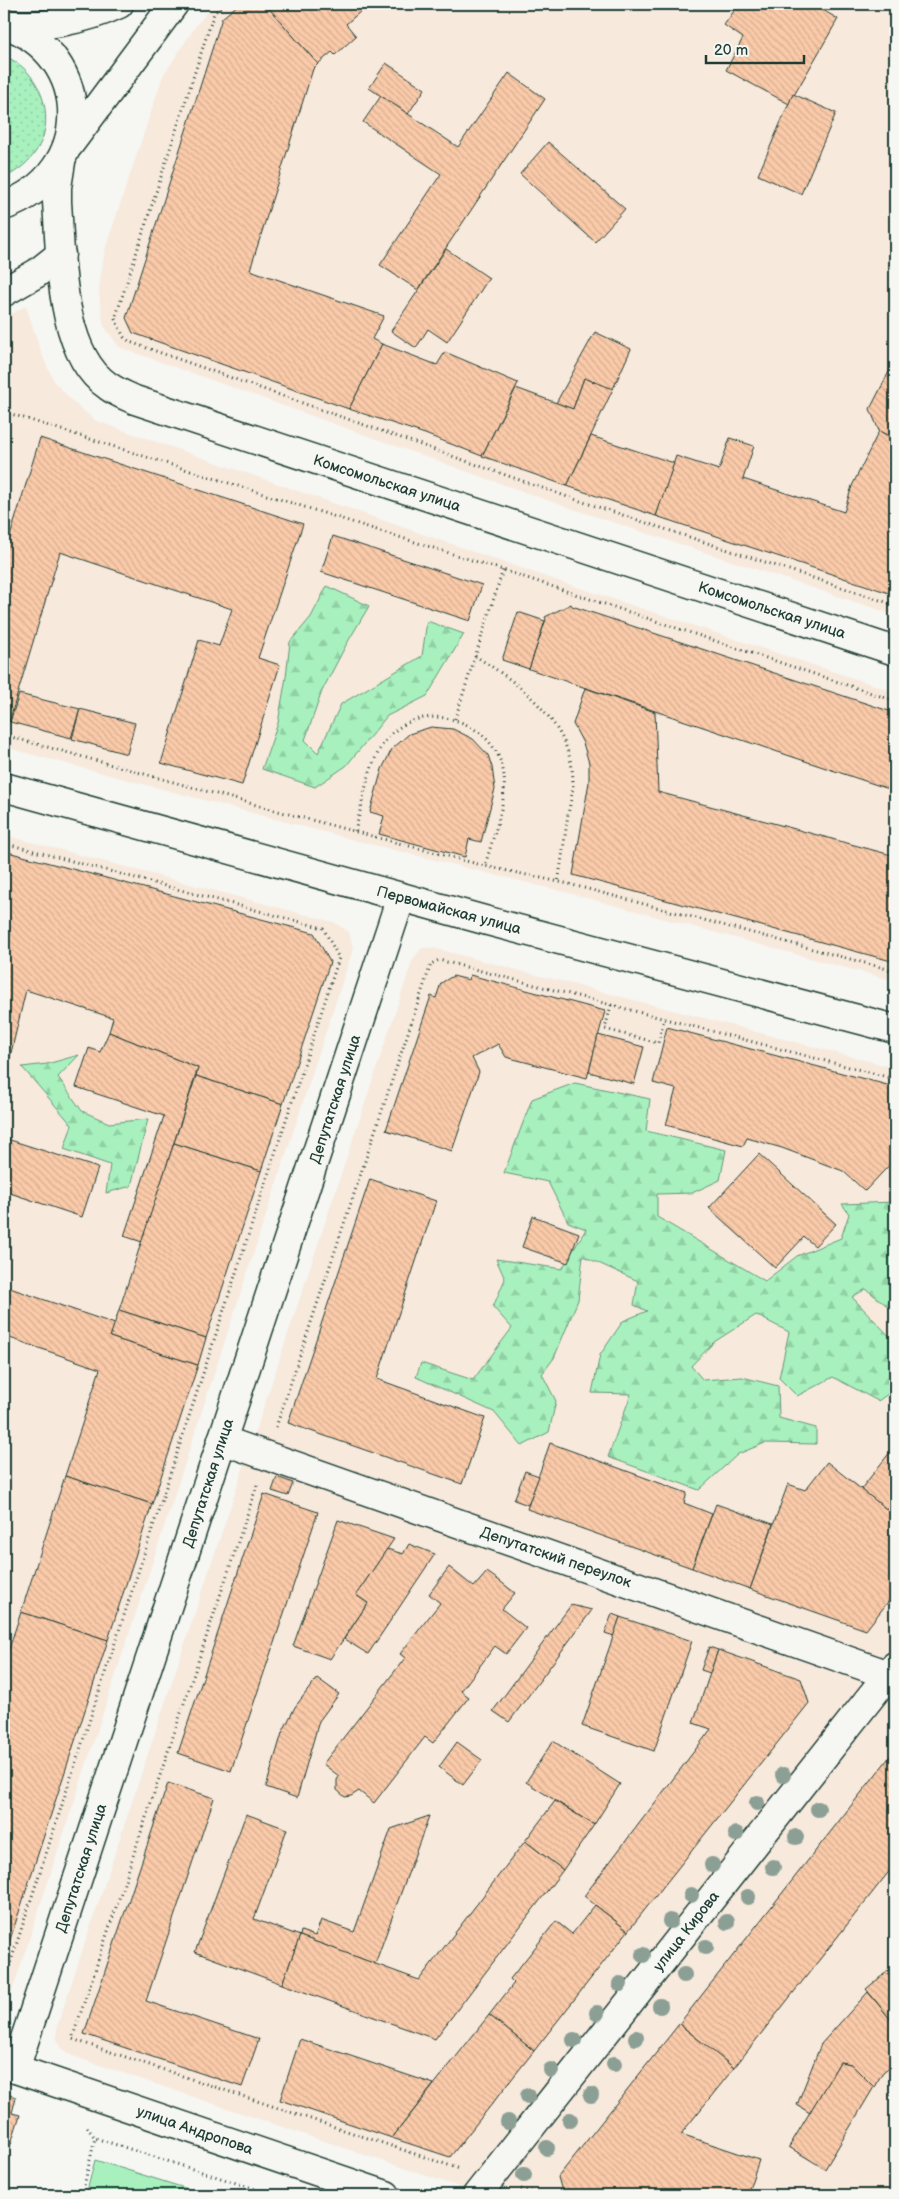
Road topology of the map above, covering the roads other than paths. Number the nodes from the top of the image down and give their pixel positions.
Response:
1 (119, 4) edge
2 (174, 4) edge
3 (99, 10) edge
4 (4, 24) edge
5 (64, 155) junction
6 (11, 205) edge
7 (61, 254) junction
8 (4, 292) edge
9 (895, 651) edge
10 (4, 787) edge
11 (401, 897) junction
12 (895, 1029) edge
13 (222, 1440) junction
14 (892, 1671) edge
15 (9, 2067) edge
16 (483, 2187) edge
17 (386, 2195) edge

1 - 3 street
2 - 5 street
3 - 4 street
4 - 5 street, Комсомольская улица
5 - 6 street
5 - 7 street, Комсомольская улица
7 - 8 street
7 - 9 street, Комсомольская улица
10 - 11 street, Первомайская улица
11 - 12 street, Первомайская улица
11 - 13 street, Депутатская улица
13 - 14 street, Депутатский переулок
13 - 15 street, Депутатская улица
14 - 16 street, улица Кирова
15 - 17 street, улица Андропова

